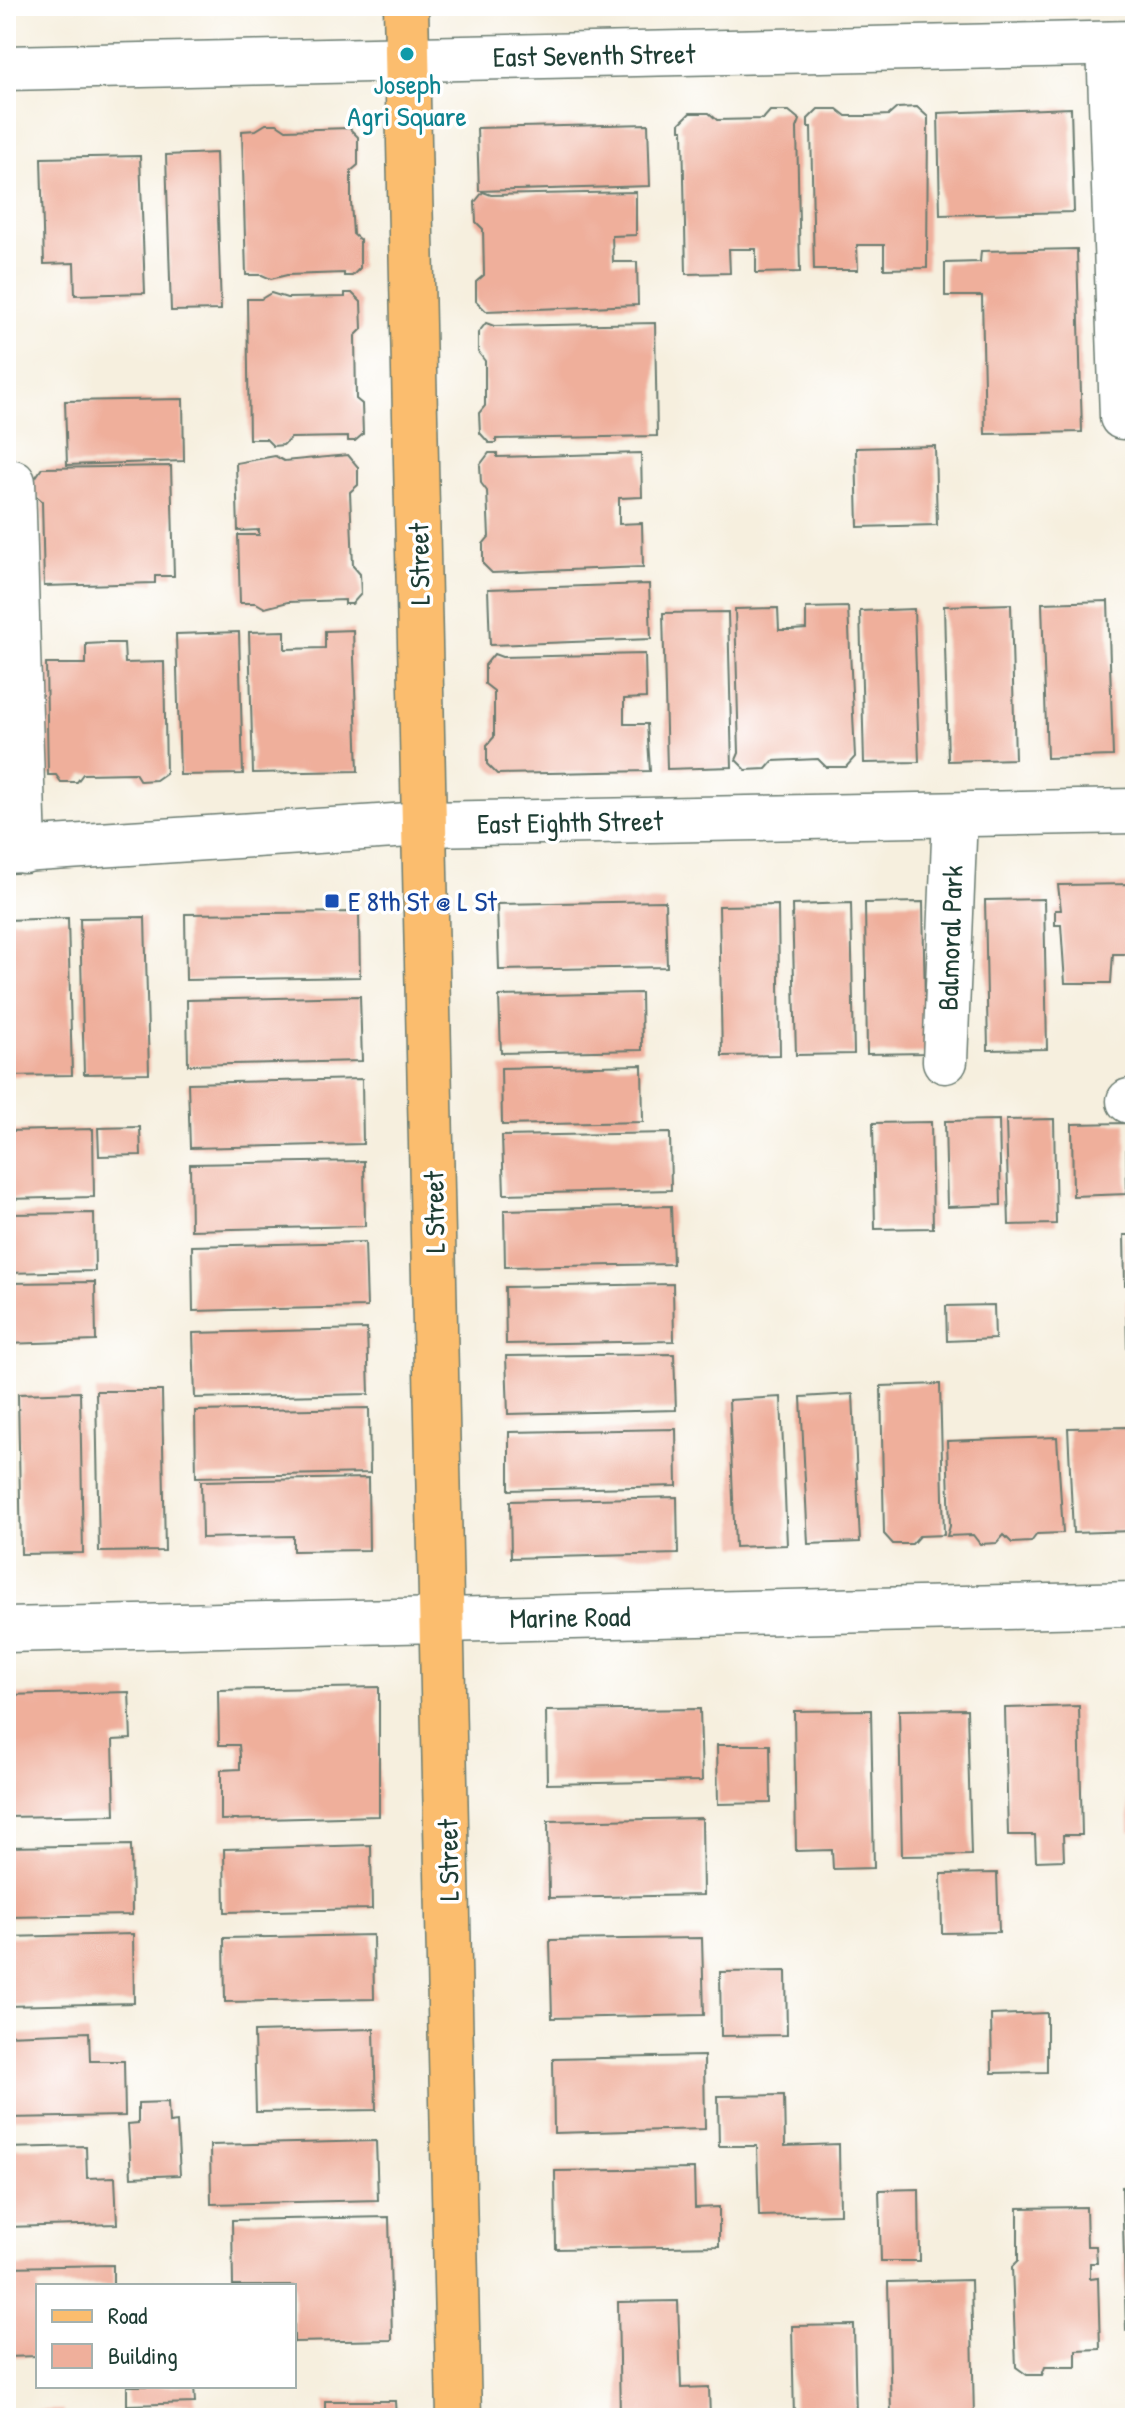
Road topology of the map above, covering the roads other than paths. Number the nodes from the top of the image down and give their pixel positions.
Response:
1 (406, 6) edge
2 (1122, 43) edge
3 (407, 60) junction
4 (6, 68) edge
5 (1122, 417) dead end
6 (13, 482) dead end
7 (1135, 811) edge
8 (955, 815) junction
9 (425, 824) junction
10 (15, 851) edge
11 (945, 1061) dead end
12 (1135, 1604) edge
13 (442, 1620) junction
14 (6, 1630) edge
15 (459, 2418) edge

1 - 3 main road, L Street
2 - 3 street, East Seventh Street
2 - 5 street
3 - 4 street, East Seventh Street
3 - 9 main road, L Street
6 - 10 street
7 - 8 street, East Eighth Street
8 - 9 street, East Eighth Street
8 - 11 street, Balmoral Park
9 - 10 street, East Eighth Street
9 - 13 main road, L Street
12 - 13 street, Marine Road
13 - 14 street, Marine Road
13 - 15 main road, L Street

